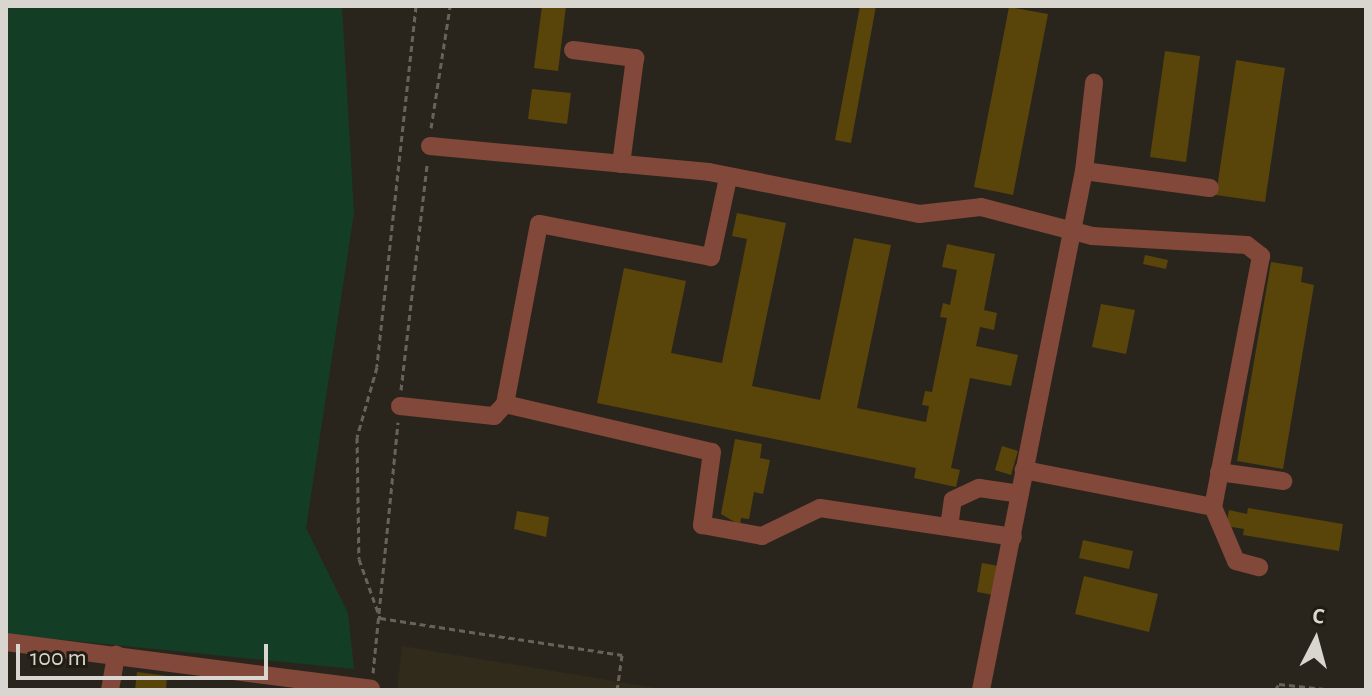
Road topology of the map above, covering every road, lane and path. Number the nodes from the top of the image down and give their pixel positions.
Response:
1 (416, 6) edge
2 (450, 6) edge
3 (573, 50) dead end
4 (1094, 83) dead end
5 (430, 146) junction
6 (621, 164) junction
7 (1084, 171) junction
8 (728, 178) junction
9 (1210, 188) dead end
10 (1069, 229) junction
11 (505, 404) junction
12 (400, 406) junction
13 (1024, 470) junction
14 (1219, 472) junction
15 (1283, 481) dead end
16 (1020, 494) junction
17 (1213, 507) junction
18 (949, 527) junction
19 (1013, 537) junction
20 (1259, 567) dead end
21 (380, 618) junction
22 (6, 642) edge
23 (116, 655) junction
24 (371, 689) edge
25 (110, 690) edge
26 (617, 690) edge
27 (981, 690) edge
28 (1275, 690) edge
29 (1334, 690) edge

1 - 21 path
2 - 5 path
3 - 6 lane
4 - 7 lane
5 - 6 lane
5 - 12 path
6 - 8 lane
7 - 9 lane
7 - 10 lane
8 - 10 lane
8 - 11 lane
10 - 13 lane
10 - 14 lane
11 - 12 lane
11 - 18 lane
12 - 21 path
13 - 16 lane
13 - 17 lane
14 - 15 lane
14 - 17 lane
16 - 18 lane
16 - 19 lane
17 - 20 lane
18 - 19 lane
19 - 27 lane
21 - 24 path
21 - 26 path
22 - 23 lane
23 - 24 lane
23 - 25 lane
28 - 29 path

